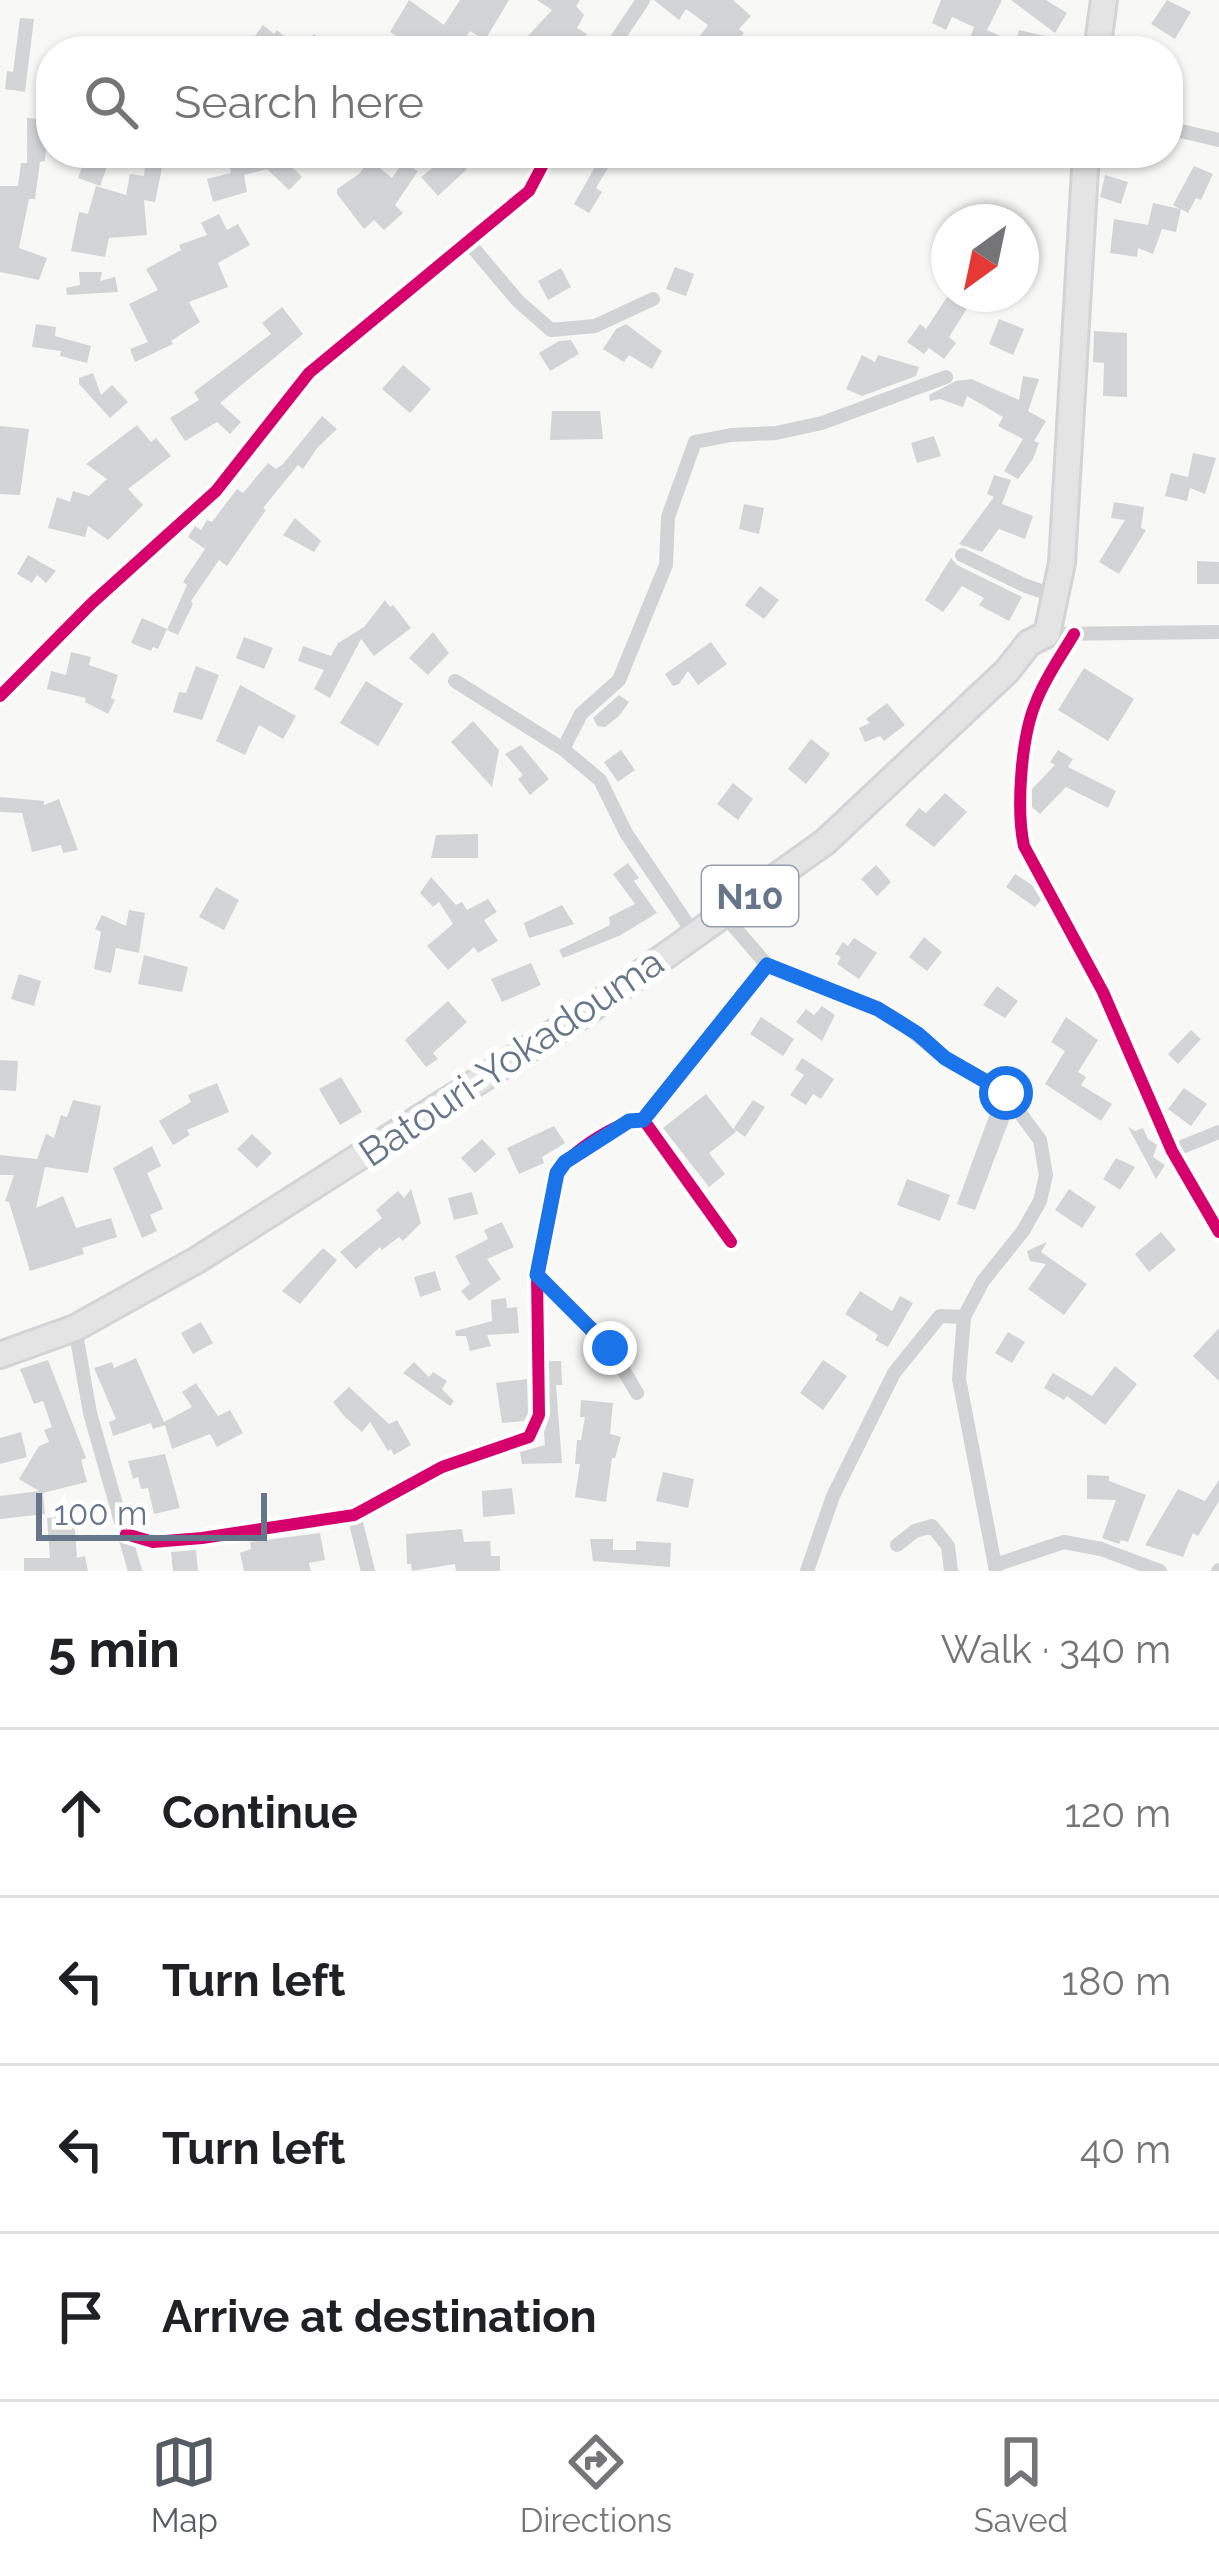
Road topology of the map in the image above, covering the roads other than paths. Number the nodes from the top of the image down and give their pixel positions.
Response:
1 (643, 0) edge
2 (1104, 0) edge
3 (619, 36) edge
4 (1099, 36) edge
5 (1183, 132) edge
6 (1219, 140) edge
7 (540, 168) edge
8 (1085, 168) edge
9 (469, 243) junction
10 (653, 299) dead end
11 (946, 377) dead end
12 (962, 555) dead end
13 (1056, 596) junction
14 (1219, 632) edge
15 (1048, 634) junction
16 (1074, 634) junction
17 (454, 681) dead end
18 (0, 696) edge
19 (563, 748) junction
20 (723, 914) junction
21 (694, 934) junction
22 (767, 965) junction
23 (643, 1120) junction
24 (1219, 1132) edge
25 (1172, 1151) junction
26 (1219, 1232) edge
27 (731, 1242) dead end
28 (537, 1275) junction
29 (964, 1316) junction
30 (75, 1328) junction
31 (0, 1355) edge
32 (637, 1393) dead end
33 (354, 1515) junction
34 (126, 1534) junction
35 (153, 1542) junction
36 (897, 1545) dead end
37 (134, 1565) edge
38 (995, 1568) edge
39 (368, 1571) edge
40 (807, 1571) edge
41 (951, 1571) edge
42 (1160, 1571) edge

1 - 3 street
2 - 4 highway
5 - 6 street
7 - 9 street
8 - 13 highway
9 - 10 street
9 - 18 street
11 - 19 street
12 - 13 street
13 - 15 highway
14 - 16 street
15 - 16 street
15 - 20 highway, Batouri-Yokadouma / N10
16 - 25 street
17 - 19 street
19 - 21 street
20 - 21 highway, Batouri-Yokadouma / N10
20 - 22 street
21 - 30 highway, Batouri-Yokadouma / N10
22 - 23 street
22 - 29 street
23 - 27 street
23 - 28 street
24 - 25 street
25 - 26 street
28 - 32 street
28 - 33 street
29 - 38 street
29 - 40 street
30 - 31 highway, Batouri-Yokadouma / N10
30 - 34 street
33 - 35 street
33 - 39 street
34 - 35 street
34 - 37 street
35 - 37 street
36 - 41 street
38 - 42 street

